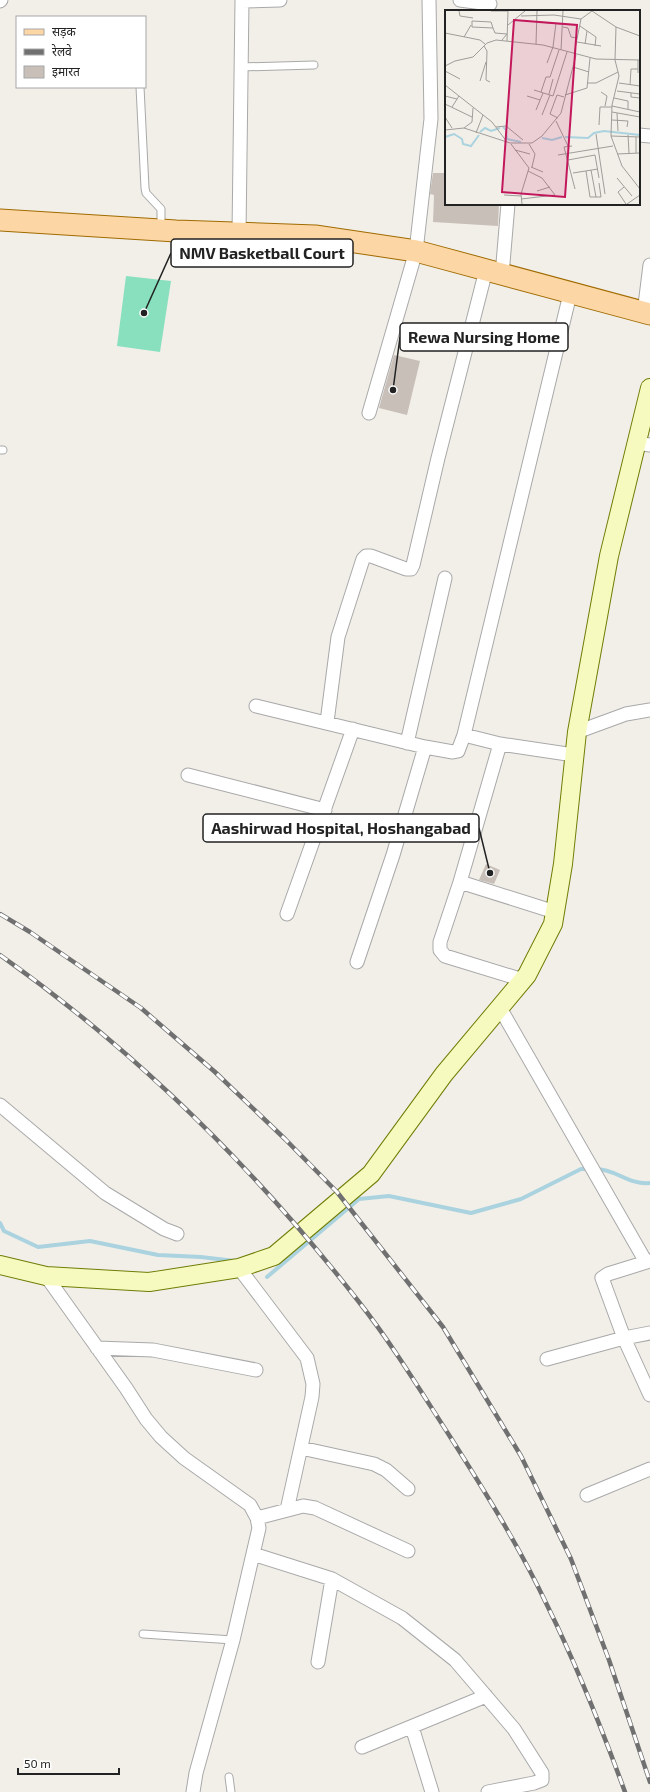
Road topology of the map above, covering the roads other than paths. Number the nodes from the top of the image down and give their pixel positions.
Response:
1 (242, 0) edge
2 (280, 0) edge
3 (429, 0) edge
4 (460, 0) edge
5 (491, 5) edge
6 (314, 65) dead end
7 (241, 67) junction
8 (140, 88) edge
9 (640, 135) edge
10 (650, 136) edge
11 (508, 205) edge
12 (0, 220) edge
13 (160, 230) junction
14 (238, 233) junction
15 (416, 251) junction
16 (650, 265) edge
17 (494, 272) junction
18 (570, 294) junction
19 (647, 313) edge
20 (650, 388) edge
21 (369, 413) dead end
22 (643, 444) edge
23 (445, 578) dead end
24 (256, 706) dead end
25 (650, 710) edge
26 (327, 722) junction
27 (354, 729) junction
28 (577, 732) junction
29 (464, 735) junction
30 (407, 743) junction
31 (500, 744) junction
32 (425, 747) junction
33 (574, 755) junction
34 (188, 775) dead end
35 (325, 810) junction
36 (460, 882) junction
37 (555, 912) junction
38 (287, 914) dead end
39 (357, 962) dead end
40 (523, 980) junction
41 (500, 1008) junction
42 (0, 1105) edge
43 (177, 1234) dead end
44 (0, 1255) edge
45 (648, 1262) edge
46 (7, 1267) edge
47 (239, 1268) junction
48 (46, 1276) junction
49 (650, 1333) edge
50 (624, 1338) junction
51 (97, 1348) junction
52 (547, 1360) dead end
53 (256, 1370) dead end
54 (650, 1395) edge
55 (301, 1448) junction
56 (650, 1469) edge
57 (408, 1489) dead end
58 (587, 1496) dead end
59 (287, 1510) junction
60 (257, 1518) junction
61 (408, 1551) dead end
62 (253, 1554) junction
63 (332, 1578) junction
64 (143, 1634) dead end
65 (233, 1640) junction
66 (318, 1662) dead end
67 (486, 1696) junction
68 (412, 1726) junction
69 (362, 1747) dead end
70 (229, 1777) dead end
71 (193, 1792) edge
72 (231, 1792) edge
73 (432, 1792) edge
74 (488, 1792) edge

1 - 2 street
1 - 7 street
3 - 15 street
4 - 5 street
6 - 7 lane
7 - 14 street
8 - 13 lane
9 - 10 street
11 - 17 street
12 - 13 main road
13 - 14 main road
14 - 15 main road
15 - 17 main road
15 - 21 street
16 - 19 street
17 - 18 main road
17 - 26 street
18 - 19 main road
18 - 29 street
20 - 22 street
22 - 28 street
23 - 30 street
24 - 26 street
25 - 28 street
26 - 27 street
27 - 30 street
27 - 35 street
28 - 33 street
29 - 31 street
29 - 32 street
30 - 32 street
31 - 33 street
31 - 36 street
32 - 39 street
33 - 37 street
34 - 35 street
35 - 38 street
36 - 37 street
36 - 40 street
37 - 40 street
40 - 41 street
41 - 45 street
41 - 47 street
42 - 43 street
44 - 46 street
45 - 50 street
46 - 48 street
47 - 48 street
47 - 55 street
48 - 51 street
49 - 50 street
50 - 52 street
50 - 54 street
51 - 53 street
51 - 60 street
55 - 57 street
55 - 59 street
56 - 58 street
59 - 60 street
59 - 61 street
60 - 62 street
62 - 63 street
62 - 65 street
63 - 66 street
63 - 67 street
64 - 65 lane
65 - 71 street
67 - 68 street
67 - 74 street
68 - 69 street
68 - 73 street
70 - 72 lane

